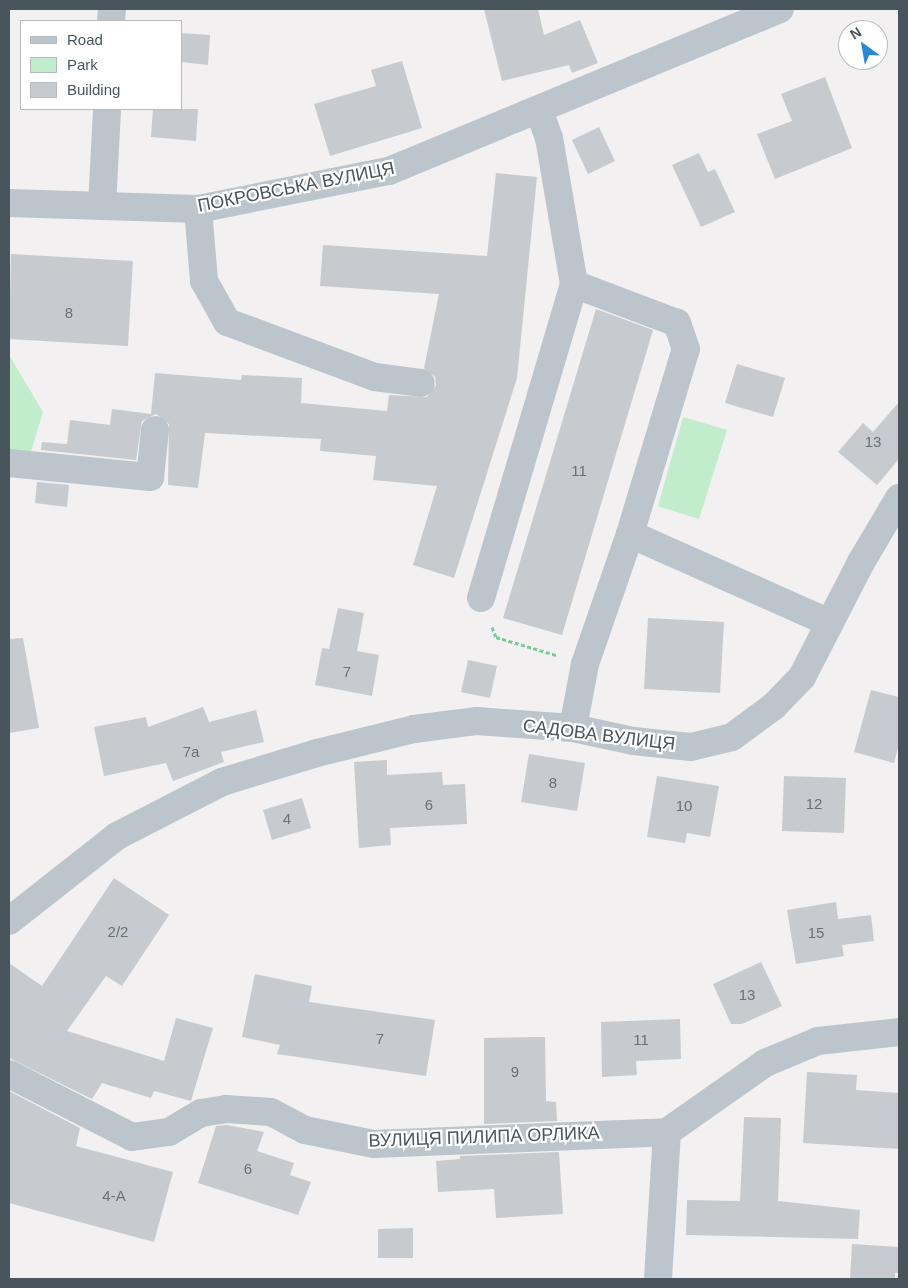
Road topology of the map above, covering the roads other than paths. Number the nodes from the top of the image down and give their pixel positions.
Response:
1 (780, 9) edge
2 (731, 18) edge
3 (107, 110) edge
4 (539, 110) junction
5 (9, 203) edge
6 (102, 206) junction
7 (198, 209) junction
8 (574, 284) junction
9 (421, 383) dead end
10 (155, 430) dead end
11 (9, 463) edge
12 (899, 498) edge
13 (630, 534) junction
14 (481, 598) road end
15 (828, 622) junction
16 (573, 728) junction
17 (9, 921) edge
18 (899, 1032) edge
19 (9, 1074) edge
20 (667, 1132) junction
21 (658, 1279) edge

1 - 2 street, ПОКРОВСЬКА ВУЛИЦЯ
2 - 4 street, ПОКРОВСЬКА ВУЛИЦЯ
3 - 6 street
4 - 7 street, ПОКРОВСЬКА ВУЛИЦЯ
4 - 8 street
5 - 6 street, ПОКРОВСЬКА ВУЛИЦЯ
6 - 7 street, ПОКРОВСЬКА ВУЛИЦЯ
7 - 9 street
8 - 13 street
8 - 14 street
10 - 11 street
12 - 15 street, САДОВА ВУЛИЦЯ
13 - 15 street
13 - 16 street
15 - 16 street, САДОВА ВУЛИЦЯ
16 - 17 street, САДОВА ВУЛИЦЯ
18 - 20 street
19 - 20 street, ВУЛИЦЯ ПИЛИПА ОРЛИКА
20 - 21 street

